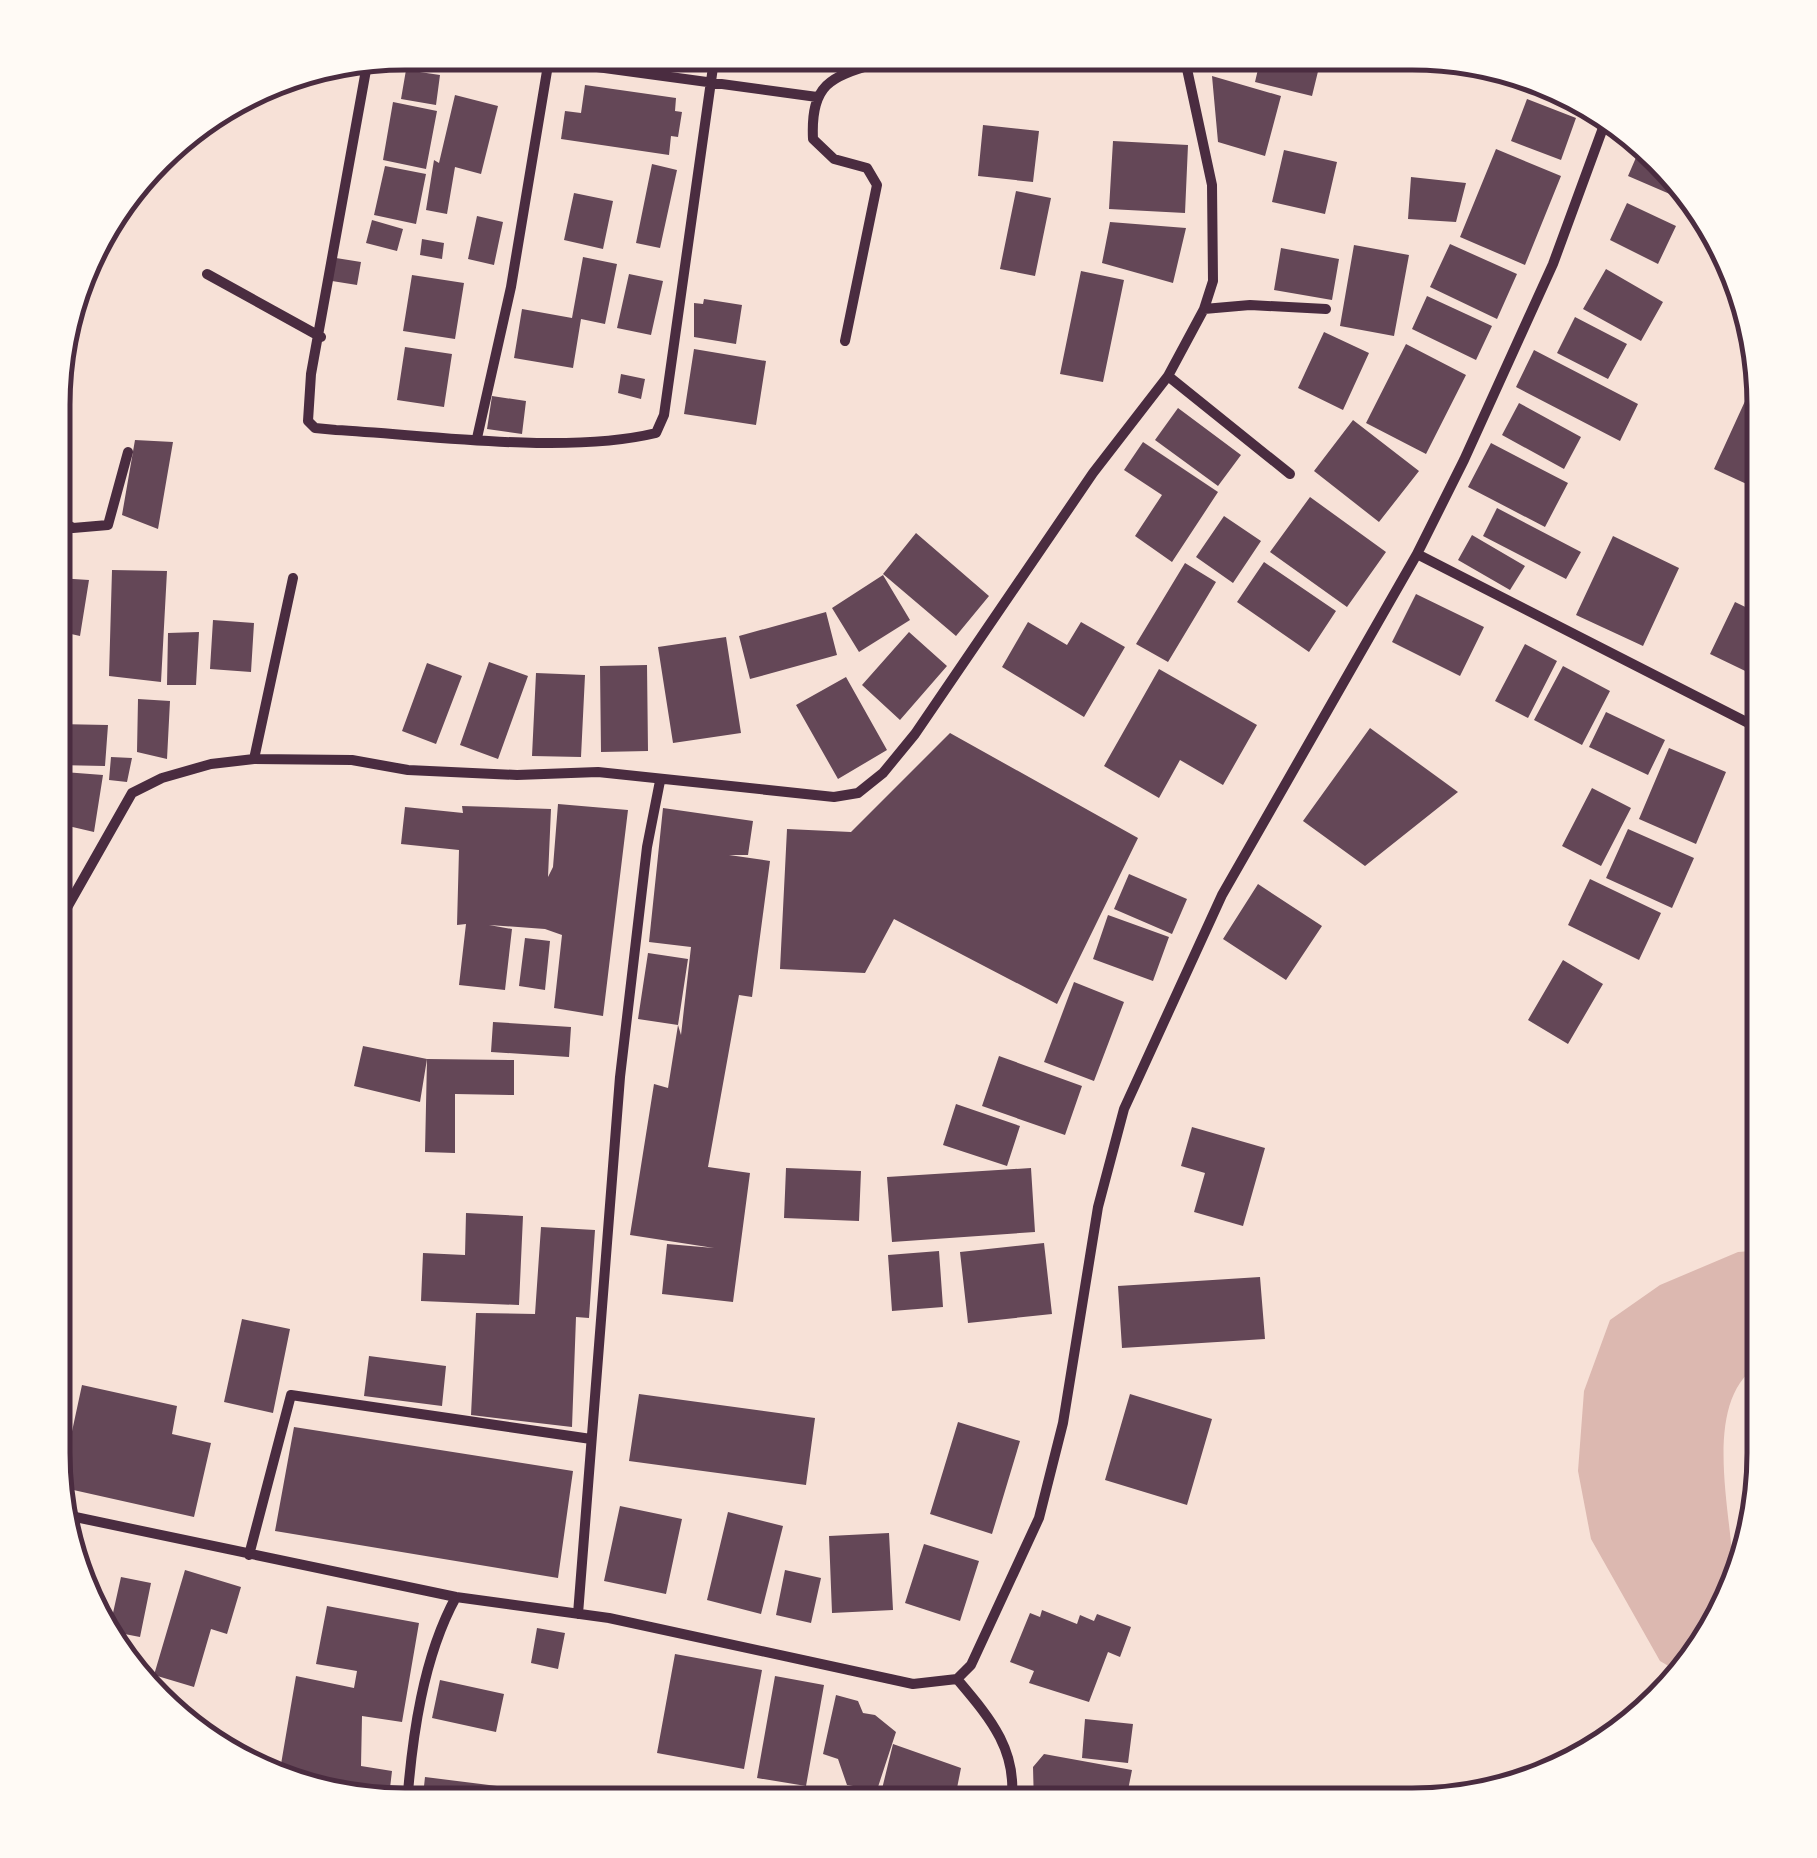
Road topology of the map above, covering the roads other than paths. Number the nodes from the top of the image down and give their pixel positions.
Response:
1 (1187, 70) edge
2 (547, 71) edge
3 (629, 71) edge
4 (713, 71) edge
5 (853, 71) edge
6 (366, 73) edge
7 (711, 84) junction
8 (817, 97) junction
9 (1603, 130) edge
10 (207, 274) dead end
11 (1326, 308) dead end
12 (1204, 309) junction
13 (320, 337) junction
14 (845, 342) dead end
15 (1168, 376) junction
16 (477, 438) junction
17 (128, 452) dead end
18 (1290, 474) dead end
19 (70, 526) edge
20 (1416, 554) junction
21 (294, 578) dead end
22 (1746, 722) edge
23 (254, 759) junction
24 (660, 781) junction
25 (70, 901) edge
26 (591, 1439) junction
27 (76, 1517) edge
28 (249, 1556) junction
29 (456, 1596) junction
30 (578, 1614) junction
31 (957, 1679) junction
32 (408, 1787) edge
33 (1014, 1787) edge

1 - 12 street
2 - 16 street
3 - 7 street
4 - 7 street
5 - 8 street
6 - 13 street
7 - 8 street
7 - 16 street
8 - 14 street
9 - 20 street
10 - 13 street
11 - 12 street
12 - 15 street
13 - 16 street
15 - 18 street
15 - 24 street
17 - 19 street
20 - 22 street
20 - 31 street
21 - 23 street
23 - 24 street
23 - 25 street
24 - 26 street
26 - 28 street
26 - 30 street
27 - 28 street
28 - 29 street
29 - 30 street
29 - 32 street
30 - 31 street
31 - 33 street

